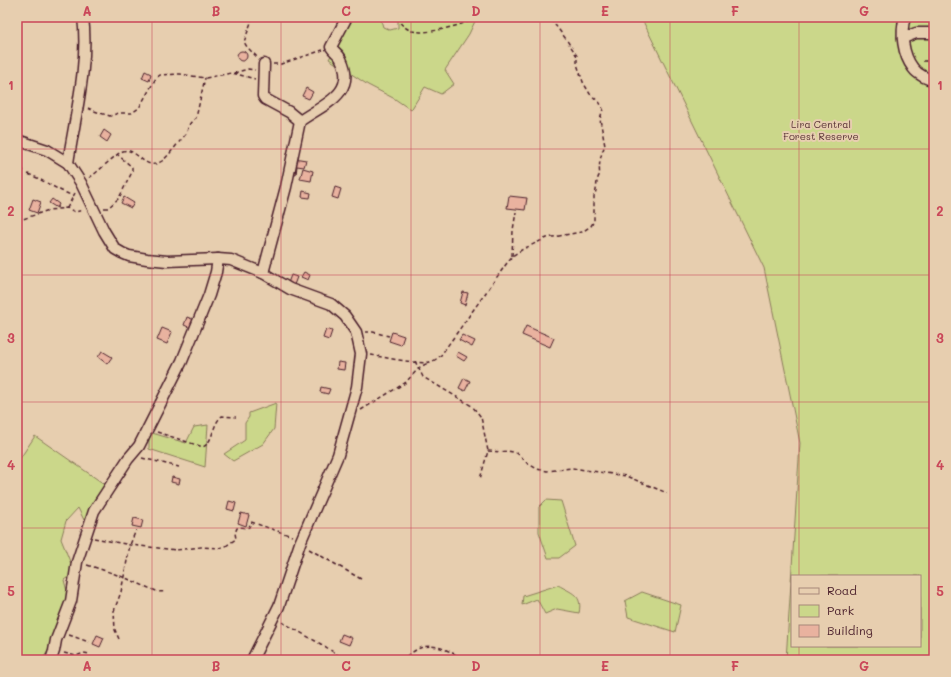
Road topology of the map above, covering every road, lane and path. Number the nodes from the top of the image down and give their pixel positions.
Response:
1 (83, 17) edge
2 (252, 17) edge
3 (347, 17) edge
4 (396, 17) edge
5 (478, 17) edge
6 (549, 17) edge
7 (905, 19) edge
8 (916, 33) junction
9 (934, 33) edge
10 (903, 38) junction
11 (331, 48) junction
12 (923, 61) dead end
13 (934, 61) edge
14 (264, 64) junction
15 (232, 73) junction
16 (204, 78) junction
17 (263, 81) junction
18 (934, 81) edge
19 (78, 102) junction
20 (300, 121) junction
21 (17, 140) edge
22 (118, 155) junction
23 (68, 163) junction
24 (28, 174) dead end
25 (81, 183) junction
26 (74, 195) junction
27 (90, 203) junction
28 (67, 208) junction
29 (516, 212) dead end
30 (17, 218) edge
31 (512, 256) junction
32 (218, 259) junction
33 (263, 273) junction
34 (356, 332) junction
35 (389, 336) dead end
36 (361, 354) junction
37 (415, 361) junction
38 (430, 362) junction
39 (419, 369) junction
40 (236, 417) dead end
41 (349, 417) junction
42 (148, 429) junction
43 (488, 452) junction
44 (128, 458) junction
45 (179, 467) dead end
46 (480, 479) dead end
47 (667, 493) dead end
48 (136, 530) dead end
49 (87, 536) junction
50 (301, 541) junction
51 (130, 545) junction
52 (77, 562) junction
53 (124, 576) junction
54 (361, 579) dead end
55 (165, 591) dead end
56 (273, 618) junction
57 (59, 632) junction
58 (119, 639) dead end
59 (88, 642) dead end
60 (89, 654) dead end
61 (52, 656) edge
62 (252, 660) edge
63 (345, 660) edge
64 (401, 660) edge
65 (465, 660) edge

1 - 19 street
2 - 14 path
3 - 11 street
4 - 5 path
6 - 31 path
7 - 8 street
7 - 10 street
8 - 9 street
8 - 10 street
10 - 18 street
11 - 14 path
11 - 20 street
12 - 13 path
14 - 15 path
14 - 17 street
15 - 16 path
15 - 17 path
16 - 19 path
16 - 22 path
17 - 20 street
19 - 23 street
20 - 33 street
21 - 23 street
22 - 25 path
22 - 27 path
23 - 25 street
24 - 26 path
25 - 26 path
25 - 27 street
26 - 27 path
26 - 28 path
27 - 28 path
27 - 32 street
28 - 30 path
29 - 31 path
31 - 38 path
32 - 33 street
32 - 42 street
33 - 34 street
34 - 35 path
34 - 36 street
36 - 37 path
36 - 41 street
37 - 38 path
37 - 39 path
38 - 39 path
39 - 41 path
39 - 43 path
40 - 42 path
41 - 50 street
42 - 44 street
43 - 46 path
43 - 47 path
44 - 45 path
44 - 49 street
48 - 51 path
49 - 51 path
49 - 52 street
50 - 51 path
50 - 54 path
50 - 56 street
51 - 53 path
52 - 53 path
52 - 57 street
53 - 55 path
53 - 58 path
56 - 62 street
56 - 63 path
57 - 59 path
57 - 61 street
60 - 61 path
64 - 65 path

